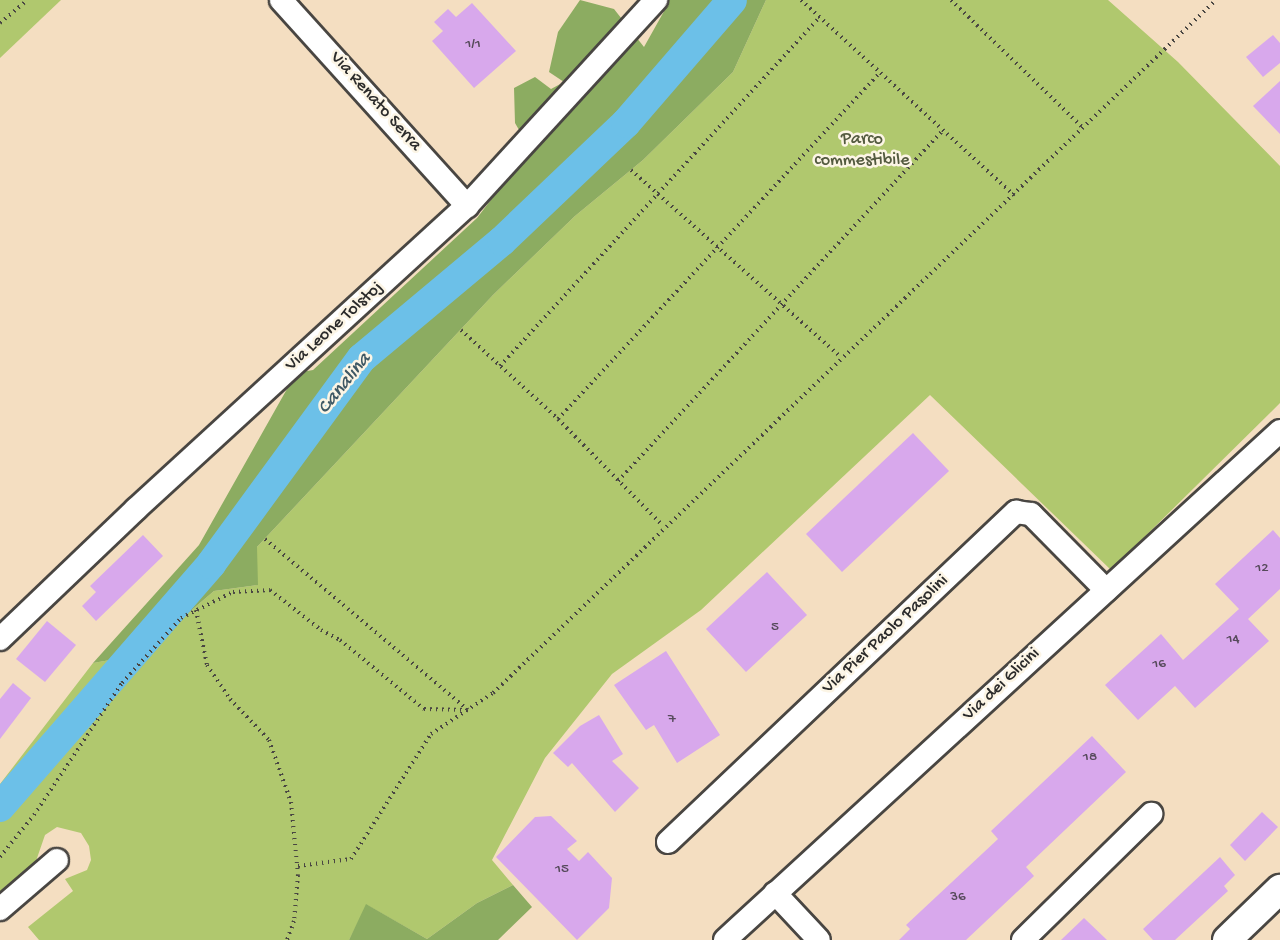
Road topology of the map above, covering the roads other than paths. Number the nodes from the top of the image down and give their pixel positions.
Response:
1 (281, 0) edge
2 (656, 0) edge
3 (467, 206) junction
4 (1280, 431) edge
5 (1106, 590) junction
6 (0, 639) edge
7 (1151, 814) dead end
8 (668, 842) dead end
9 (57, 860) dead end
10 (1280, 890) edge
11 (775, 893) junction
12 (0, 909) edge
13 (725, 940) edge
14 (819, 940) edge
15 (1023, 940) edge
16 (1227, 940) edge

1 - 3 street, Via Renato Serra
2 - 3 street, Via Leone Tolstoj
3 - 6 street, Via Leone Tolstoj
4 - 5 street, Via dei Glicini
5 - 8 street, Via Pier Paolo Pasolini
5 - 11 street, Via dei Glicini
7 - 15 street
9 - 12 street
10 - 16 street
11 - 13 street, Via dei Glicini
11 - 14 street

